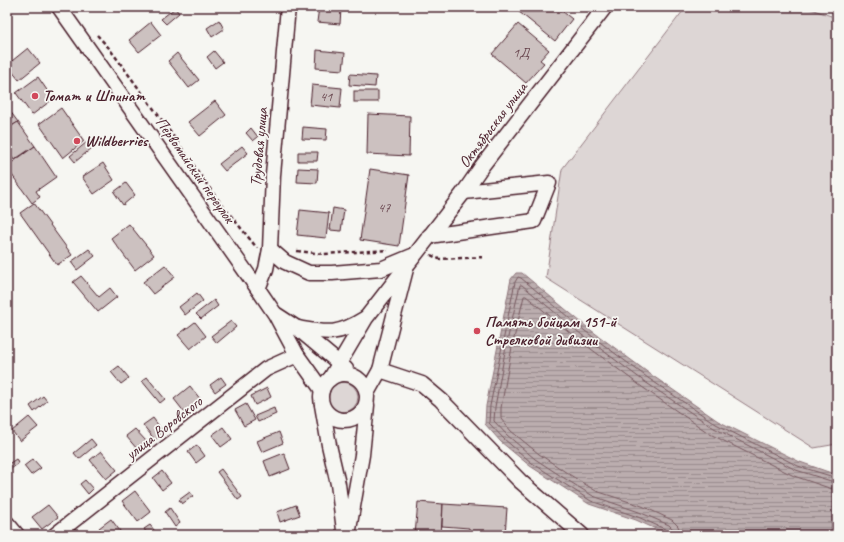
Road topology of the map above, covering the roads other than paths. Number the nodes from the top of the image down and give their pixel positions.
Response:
1 (59, 7) edge
2 (288, 7) edge
3 (605, 7) edge
4 (464, 192) junction
5 (429, 236) junction
6 (270, 249) junction
7 (413, 256) junction
8 (258, 288) junction
9 (275, 314) junction
10 (366, 318) junction
11 (297, 328) junction
12 (297, 355) junction
13 (340, 364) junction
14 (380, 370) junction
15 (355, 377) junction
16 (326, 384) junction
17 (367, 396) junction
18 (322, 405) junction
19 (7, 523) edge
20 (17, 535) edge
21 (55, 535) edge
22 (345, 535) edge
23 (348, 535) edge
24 (582, 535) edge

1 - 8 street, Первомайский переулок
2 - 6 street, Трудовая улица
3 - 4 street, Октябрьская улица
4 - 5 street, Октябрьская улица
4 - 5 street
5 - 7 street, Октябрьская улица
6 - 7 street
6 - 8 street, Трудовая улица
7 - 10 street, Октябрьская улица
7 - 14 street, Октябрьская улица
8 - 9 street, Первомайский переулок
9 - 11 street, Первомайский переулок
9 - 12 street, Первомайский переулок
10 - 11 street, Октябрьская улица
10 - 13 street, Октябрьская улица
11 - 13 street, Первомайский переулок
12 - 16 street, Первомайский переулок
12 - 21 street, улица Воровского
13 - 15 street, Первомайский переулок
13 - 16 street, Октябрьская улица
14 - 17 street, Октябрьская улица
14 - 24 street
15 - 16 street
15 - 17 street
16 - 18 street
17 - 18 street
17 - 23 street
18 - 22 street
19 - 20 street

